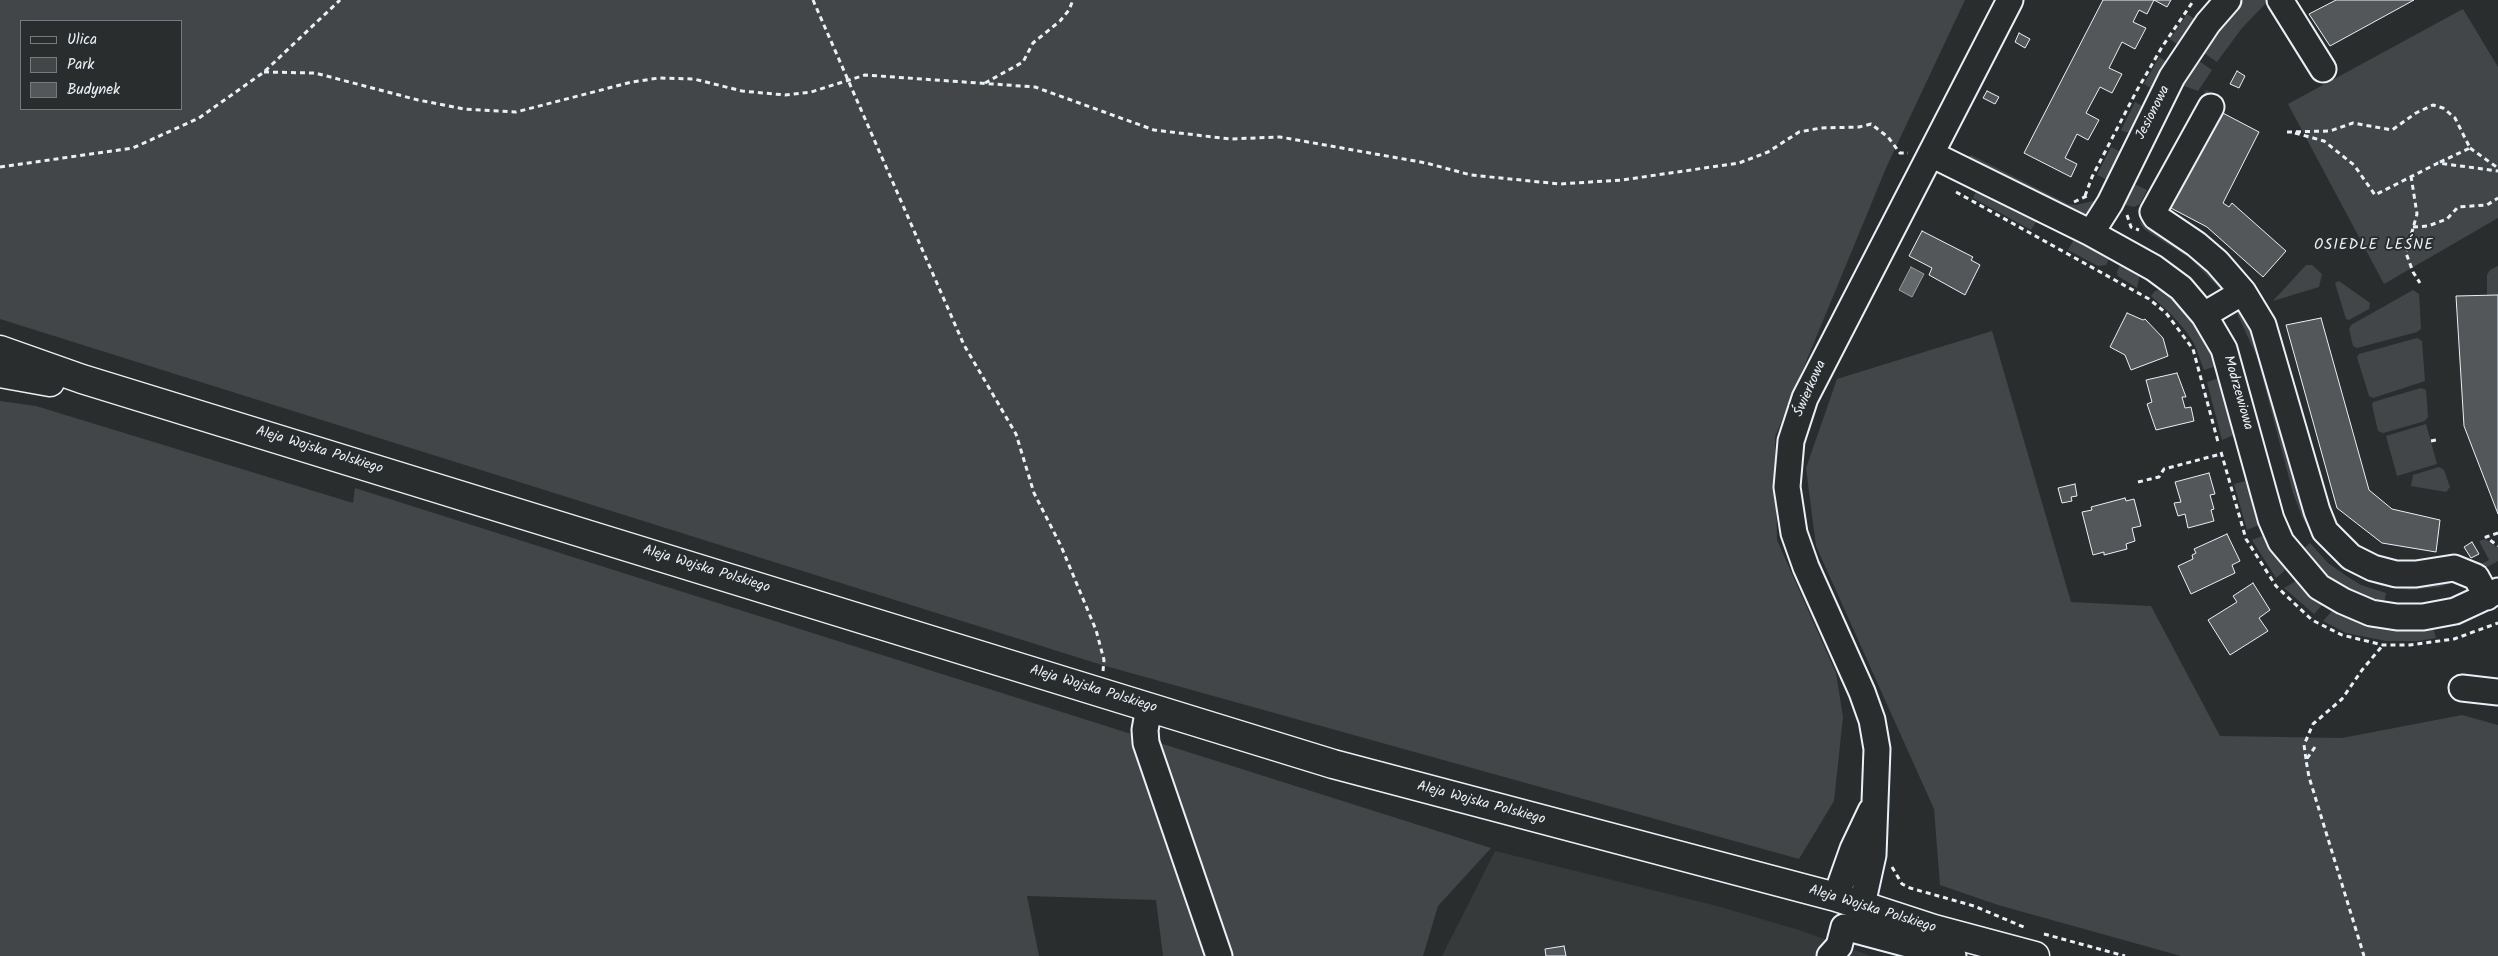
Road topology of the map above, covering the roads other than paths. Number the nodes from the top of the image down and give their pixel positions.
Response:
1 (2010, 0) edge
2 (2228, 0) edge
3 (2280, 0) edge
4 (2323, 69) dead end
5 (2211, 107) dead end
6 (1931, 154) junction
7 (2091, 233) junction
8 (2243, 292) junction
9 (2204, 315) junction
10 (0, 350) edge
11 (0, 374) edge
12 (157, 402) junction
13 (2493, 594) edge
14 (2462, 688) dead end
15 (2498, 692) edge
16 (1149, 707) junction
17 (1874, 804) junction
18 (1836, 897) junction
19 (1862, 905) junction
20 (1219, 956) edge
21 (1830, 956) edge
22 (1953, 956) edge
23 (2035, 956) edge

1 - 6 street, Świerkowa
2 - 7 street, Jesionowa
3 - 4 street
5 - 8 street
6 - 7 street, Modrzewiowa
6 - 17 street, Świerkowa
7 - 9 street, Modrzewiowa
8 - 9 street
8 - 13 street
9 - 13 street, Modrzewiowa
10 - 12 main road, Aleja Wojska Polskiego
11 - 12 main road, Aleja Wojska Polskiego
12 - 16 main road, Aleja Wojska Polskiego
14 - 15 street
16 - 18 main road, Aleja Wojska Polskiego
16 - 20 street
17 - 18 street
17 - 19 street
18 - 19 main road, Aleja Wojska Polskiego
19 - 23 main road, Aleja Wojska Polskiego
21 - 22 street

